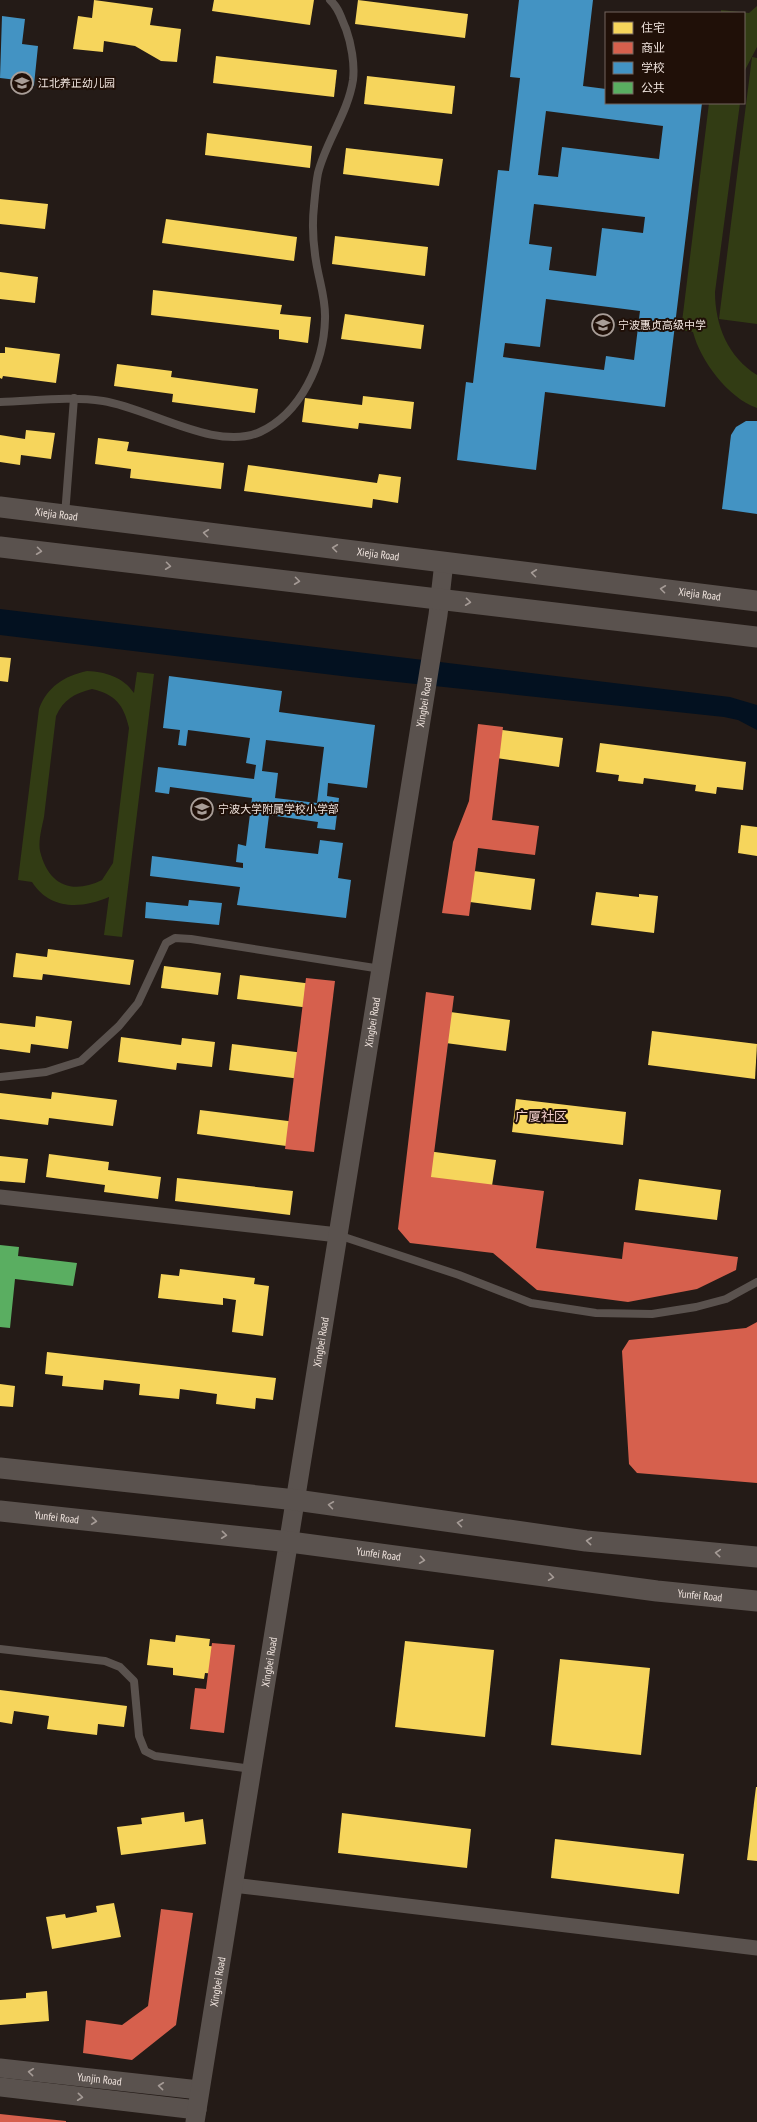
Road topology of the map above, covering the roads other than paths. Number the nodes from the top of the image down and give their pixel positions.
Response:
1 (330, 0) edge
2 (74, 398) junction
3 (0, 402) edge
4 (0, 507) edge
5 (65, 515) junction
6 (0, 546) edge
7 (444, 562) junction
8 (757, 601) edge
9 (439, 607) junction
10 (757, 637) edge
11 (381, 969) junction
12 (0, 1077) edge
13 (0, 1197) edge
14 (338, 1235) junction
15 (757, 1282) edge
16 (0, 1468) edge
17 (296, 1500) junction
18 (0, 1511) edge
19 (290, 1542) junction
20 (757, 1557) edge
21 (757, 1601) edge
22 (0, 1649) edge
23 (252, 1769) junction
24 (233, 1885) junction
25 (757, 1948) edge
26 (0, 2068) edge
27 (0, 2087) edge
28 (199, 2090) junction
29 (196, 2116) edge

1 - 2 lane
2 - 3 lane
2 - 5 lane
4 - 5 main road, Xiejia Road
7 -> 5 main road, Xiejia Road
6 -> 9 main road
8 -> 7 main road, Xiejia Road
7 - 9 street, Xingbei Road
9 -> 10 main road
9 - 11 street, Xingbei Road
11 - 12 lane
11 - 14 street, Xingbei Road
13 - 14 street
14 - 15 lane
14 - 17 street, Xingbei Road
16 - 17 main road
17 - 19 street, Xingbei Road
20 -> 17 main road
18 -> 19 main road, Yunfei Road
19 -> 21 main road, Yunfei Road
19 - 23 street, Xingbei Road
22 - 23 lane
23 - 24 street, Xingbei Road
24 - 25 street
24 - 28 street, Xingbei Road
28 -> 26 street, Yunjin Road
27 -> 29 street, Yunjin Road
28 - 29 street, Xingbei Road

